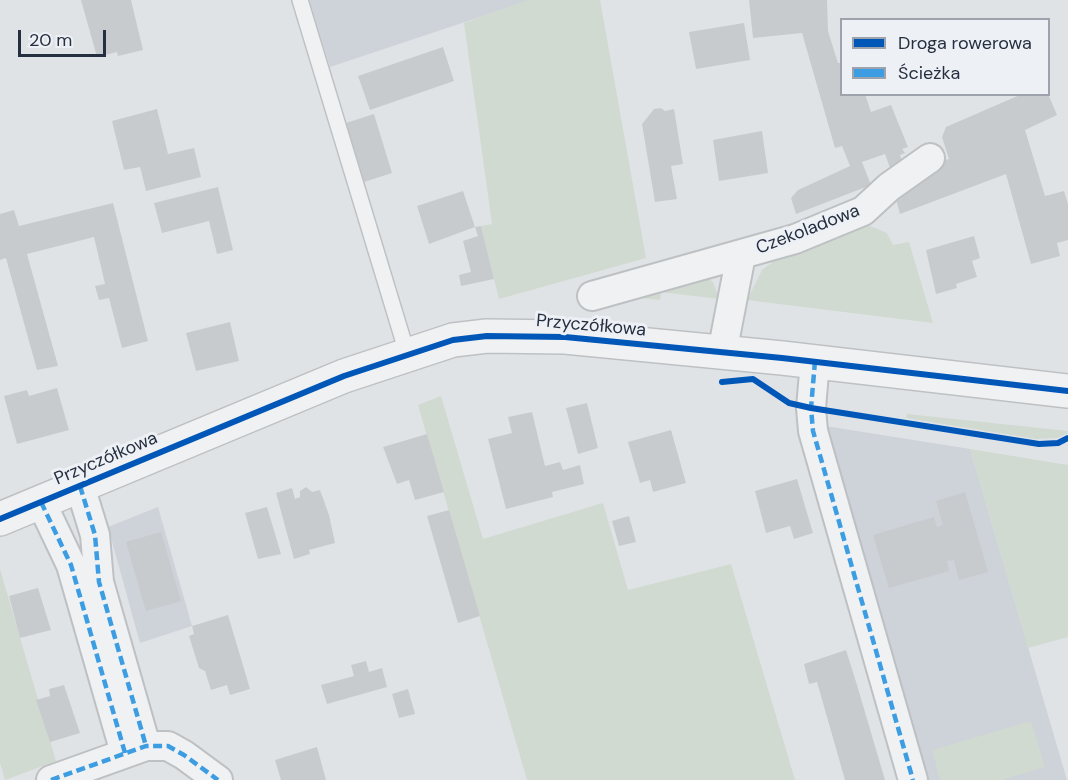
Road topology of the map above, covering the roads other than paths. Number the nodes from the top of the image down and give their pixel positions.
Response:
1 (300, 0) edge
2 (930, 158) dead end
3 (741, 255) junction
4 (592, 296) dead end
5 (407, 353) junction
6 (722, 353) junction
7 (815, 362) junction
8 (1068, 391) edge
9 (80, 486) junction
10 (41, 502) junction
11 (0, 519) edge
12 (136, 750) junction
13 (51, 780) edge
14 (218, 780) edge
15 (913, 780) edge

1 - 5 lane
2 - 3 street, Czekoladowa
3 - 4 street, Czekoladowa
3 - 6 street, Czekoladowa
5 - 6 street, Przyczółkowa
5 - 9 street, Przyczółkowa
6 - 7 street, Przyczółkowa
7 - 8 street, Przyczółkowa
7 - 15 street
9 - 10 street, Przyczółkowa
9 - 12 street
10 - 11 street, Przyczółkowa
10 - 12 street
12 - 13 street
12 - 14 street

